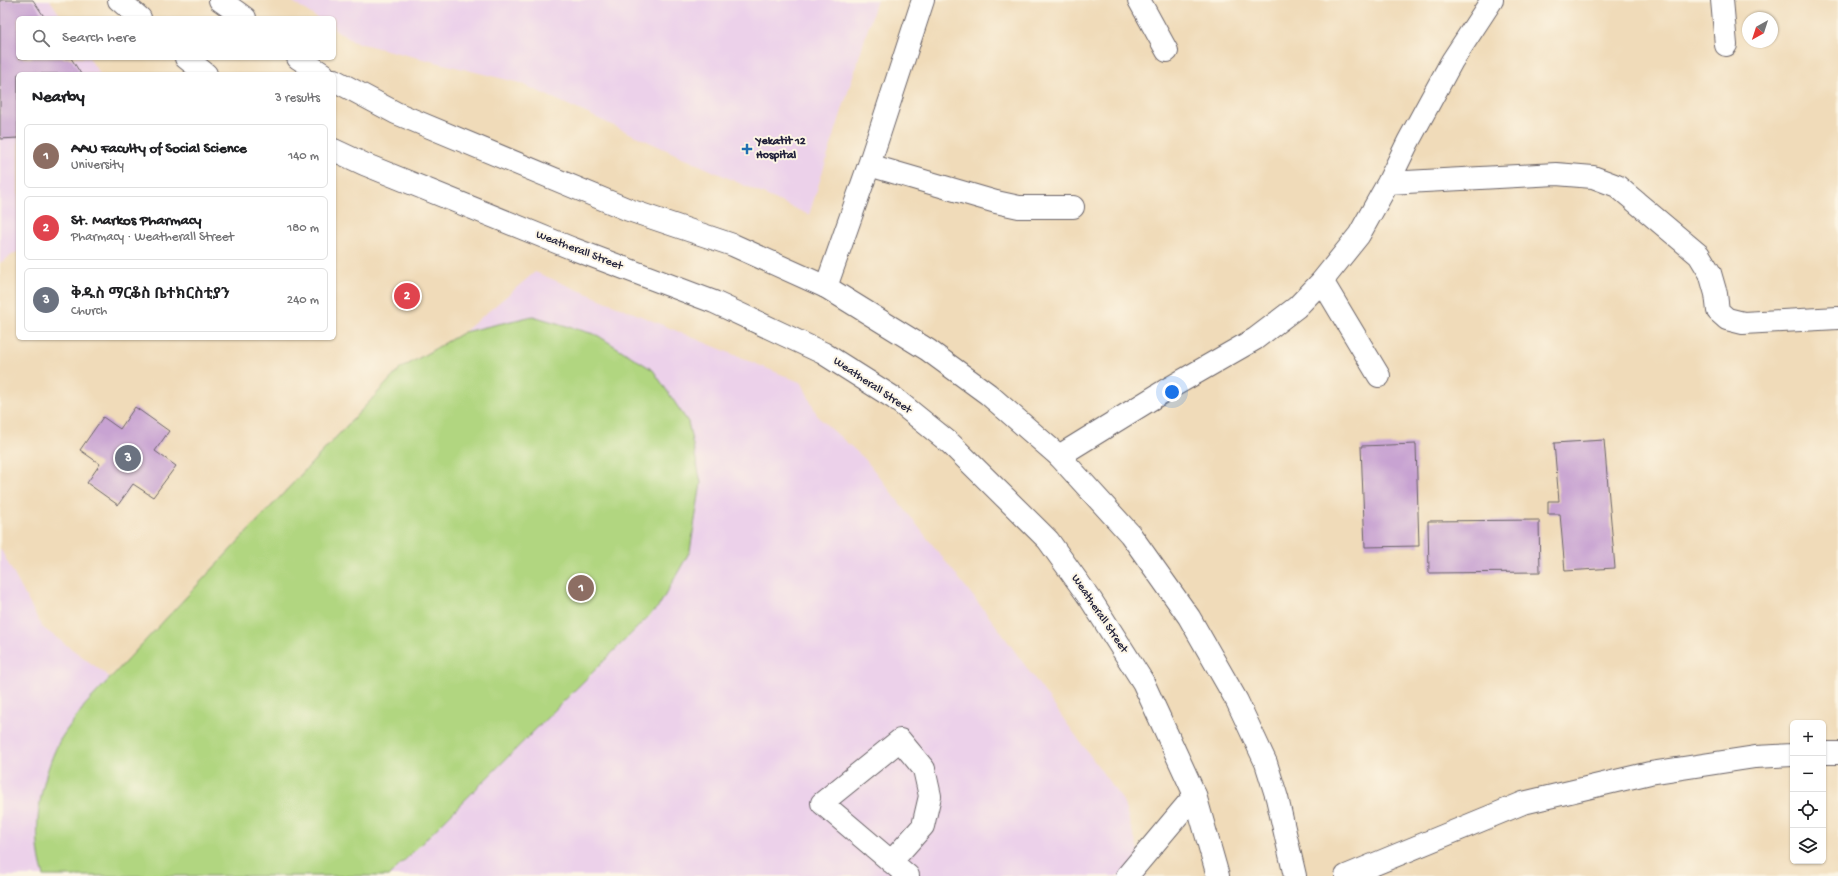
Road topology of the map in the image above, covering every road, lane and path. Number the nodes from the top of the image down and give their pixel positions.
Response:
1 (119, 0) edge
2 (220, 0) edge
3 (924, 0) edge
4 (1139, 0) edge
5 (1492, 0) edge
6 (1722, 0) edge
7 (138, 16) edge
8 (241, 16) edge
9 (1726, 44) dead end
10 (1167, 51) dead end
11 (188, 60) edge
12 (204, 72) edge
13 (336, 81) edge
14 (336, 151) edge
15 (869, 165) junction
16 (1388, 183) junction
17 (1073, 207) dead end
18 (1322, 281) junction
19 (826, 287) junction
20 (1838, 318) edge
21 (1379, 376) dead end
22 (1059, 456) junction
23 (1826, 753) edge
24 (1838, 753) edge
25 (1790, 755) edge
26 (1195, 795) junction
27 (891, 862) junction
28 (908, 876) edge
29 (1127, 876) edge
30 (1218, 876) edge
31 (1295, 876) edge
32 (1346, 876) edge

1 - 7 main road
2 - 8 main road
3 - 15 main road
4 - 10 main road
5 - 16 main road
6 - 9 main road
11 - 12 main road
13 - 19 main road
14 - 26 main road, Weatherall Street
15 - 17 main road
15 - 19 main road
16 - 18 main road
16 - 20 main road
18 - 21 main road
18 - 22 main road
19 - 22 main road
22 - 31 main road
23 - 24 main road
25 - 32 main road
26 - 29 main road
26 - 30 main road, Weatherall Street
27 - 27 main road
27 - 28 main road

